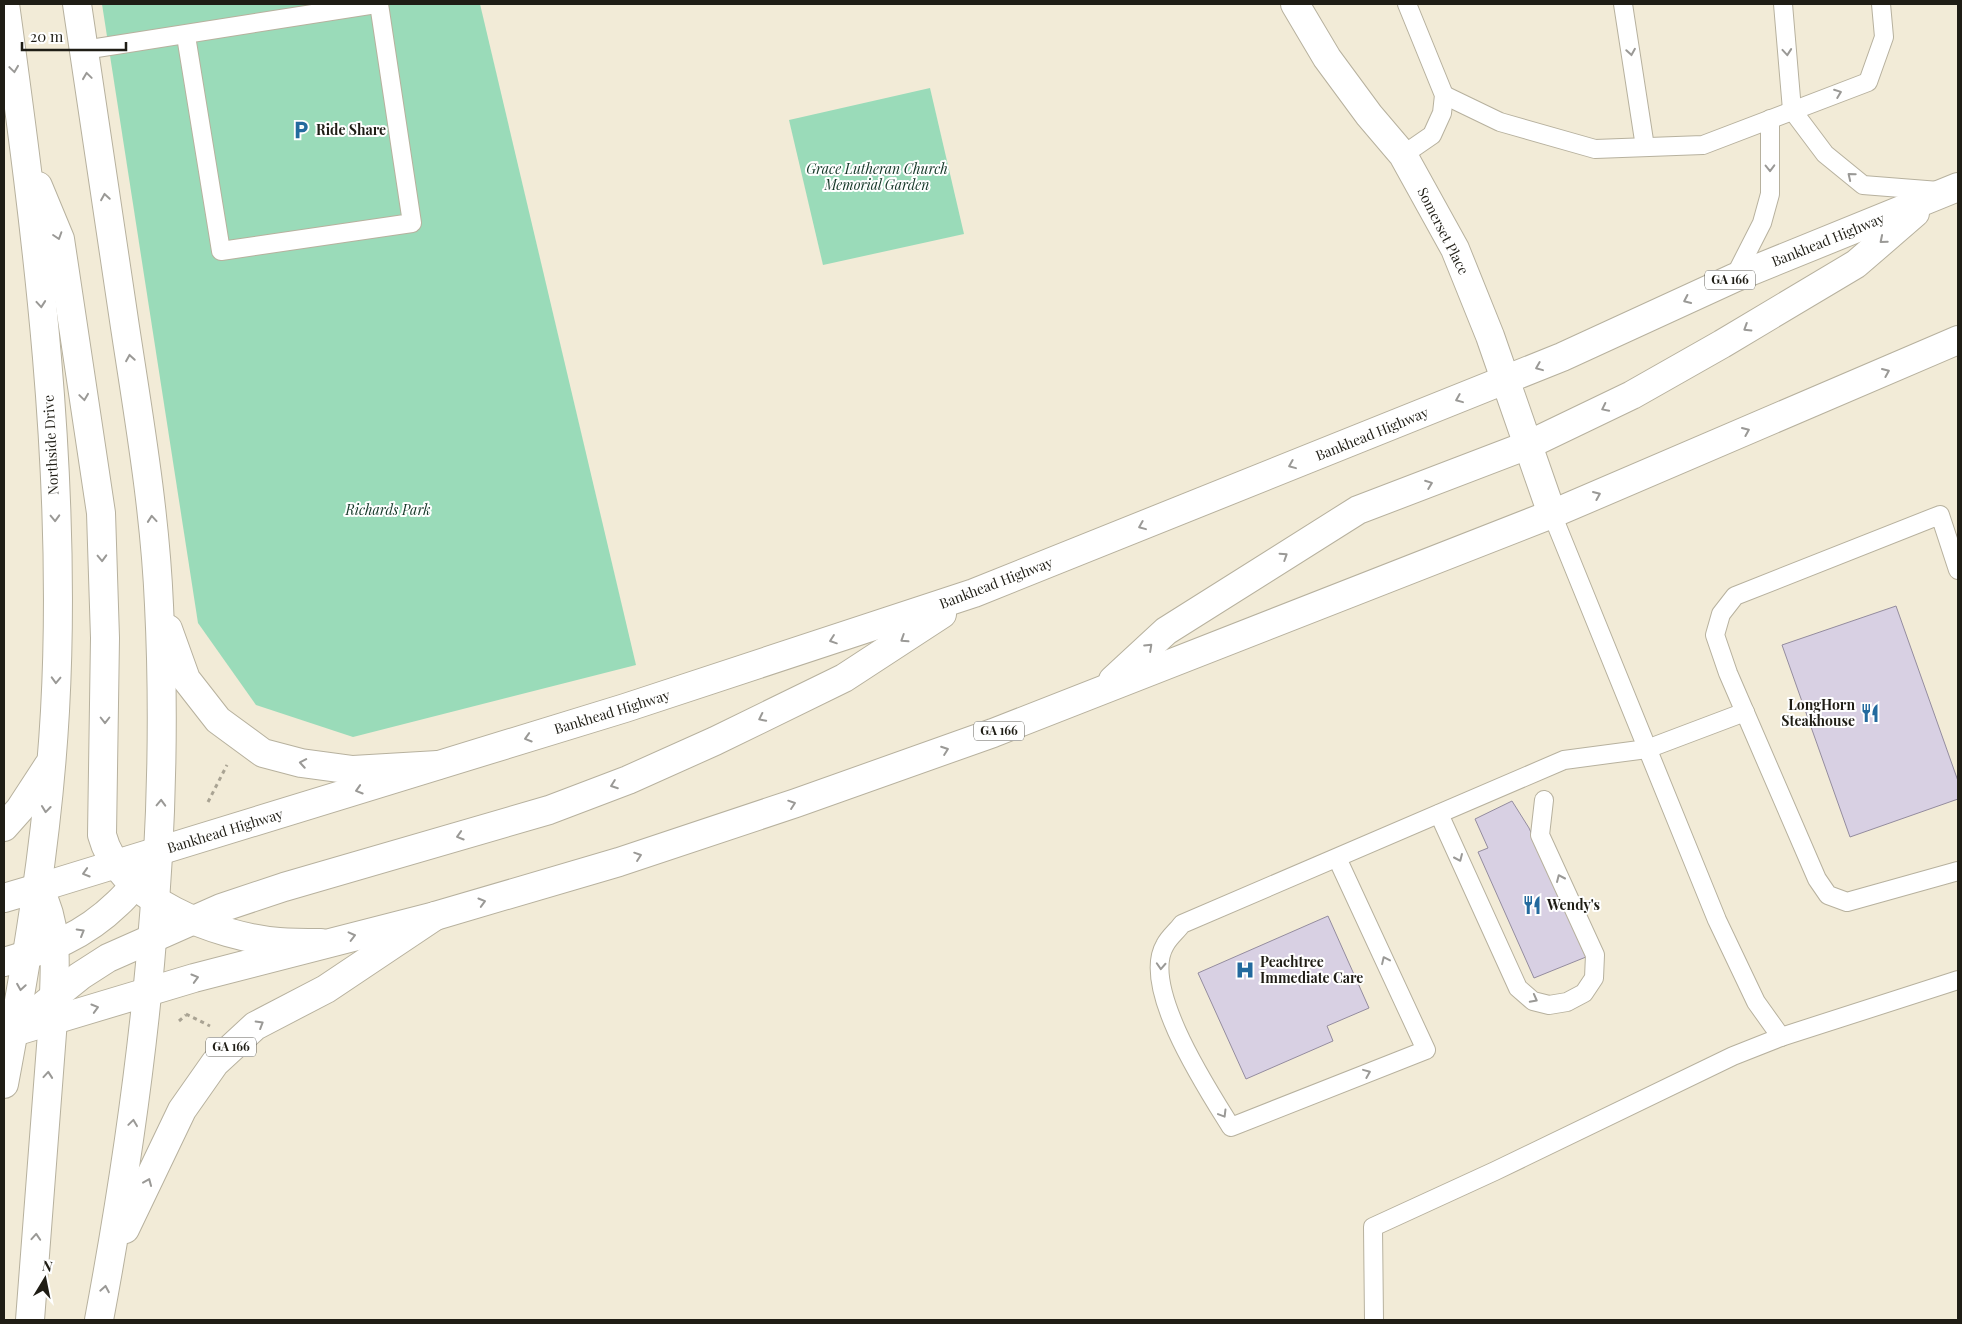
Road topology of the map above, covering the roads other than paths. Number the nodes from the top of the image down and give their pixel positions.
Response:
1 (5, 4) edge
2 (77, 4) edge
3 (378, 4) edge
4 (1295, 4) edge
5 (1407, 4) edge
6 (1623, 4) edge
7 (1783, 4) edge
8 (1881, 4) edge
9 (186, 36) junction
10 (84, 50) junction
11 (1444, 94) junction
12 (1792, 110) junction
13 (1770, 119) junction
14 (1645, 147) junction
15 (1404, 155) junction
16 (26, 159) junction
17 (1947, 192) edge
18 (1734, 278) junction
19 (1958, 340) edge
20 (1505, 380) junction
21 (1528, 446) junction
22 (1552, 514) junction
23 (1958, 570) edge
24 (974, 593) junction
25 (159, 602) junction
26 (1101, 692) junction
27 (1745, 712) junction
28 (1647, 748) junction
29 (52, 761) junction
30 (438, 765) junction
31 (1544, 800) dead end
32 (1439, 814) junction
33 (4, 827) edge
34 (158, 852) junction
35 (1337, 858) junction
36 (115, 864) junction
37 (1958, 870) edge
38 (38, 888) junction
39 (144, 894) junction
40 (4, 898) edge
41 (435, 916) junction
42 (195, 919) junction
43 (152, 937) junction
44 (321, 943) junction
45 (54, 947) junction
46 (15, 959) edge
47 (1958, 980) edge
48 (148, 992) junction
49 (53, 1008) junction
50 (9, 1033) edge
51 (1781, 1037) junction
52 (4, 1084) edge
53 (111, 1258) junction
54 (30, 1320) edge
55 (100, 1320) edge
56 (1374, 1320) edge

1 -> 16 main road, Northside Drive
2 - 10 main road
3 - 9 lane
3 - 9 lane
4 - 15 main road, Somerset Place
5 - 11 lane
6 -> 14 lane
7 -> 12 lane
12 -> 8 lane
9 - 10 lane
25 -> 10 main road
11 - 14 lane
11 - 15 lane
12 - 13 lane
17 -> 12 lane
13 - 14 lane
13 -> 18 lane
15 - 20 main road, Somerset Place
16 -> 29 main road, Northside Drive
16 -> 36 main road
17 - 18 main road, Bankhead Highway / GA 166
17 -> 21 main road
18 -> 20 main road, Bankhead Highway / GA 166
22 -> 19 main road, GA 166
20 - 21 main road, Somerset Place
20 -> 24 main road, Bankhead Highway / GA 166
21 - 22 main road, Somerset Place
26 -> 21 main road
22 - 26 main road, GA 166
22 - 28 lane
23 - 27 lane
24 -> 30 main road, Bankhead Highway
24 -> 42 main road
30 -> 25 main road
34 -> 25 main road
41 -> 26 main road, GA 166
27 - 28 lane
27 - 37 lane
28 - 32 lane
28 - 51 lane
29 - 33 main road
29 -> 38 main road, Northside Drive
30 -> 34 main road, Bankhead Highway
32 -> 31 lane
32 - 35 lane
34 - 36 main road, Bankhead Highway
34 - 39 main road
35 -> 35 lane
36 -> 38 main road, Bankhead Highway
36 - 39 main road
38 - 40 main road, Bankhead Highway
38 - 45 main road
38 - 46 main road, Northside Drive
39 - 42 main road
39 - 43 main road
45 -> 39 main road
44 -> 41 main road
53 -> 41 main road, GA 166
42 - 43 main road
42 - 44 main road
43 - 48 main road
43 - 49 main road
48 -> 44 main road
45 - 46 main road
45 - 49 main road
46 -> 50 main road, Northside Drive
47 - 51 lane
49 -> 48 main road
53 -> 48 main road
49 - 50 main road
54 -> 49 main road
50 - 52 main road, Northside Drive
51 - 56 lane
55 -> 53 main road, GA 166

